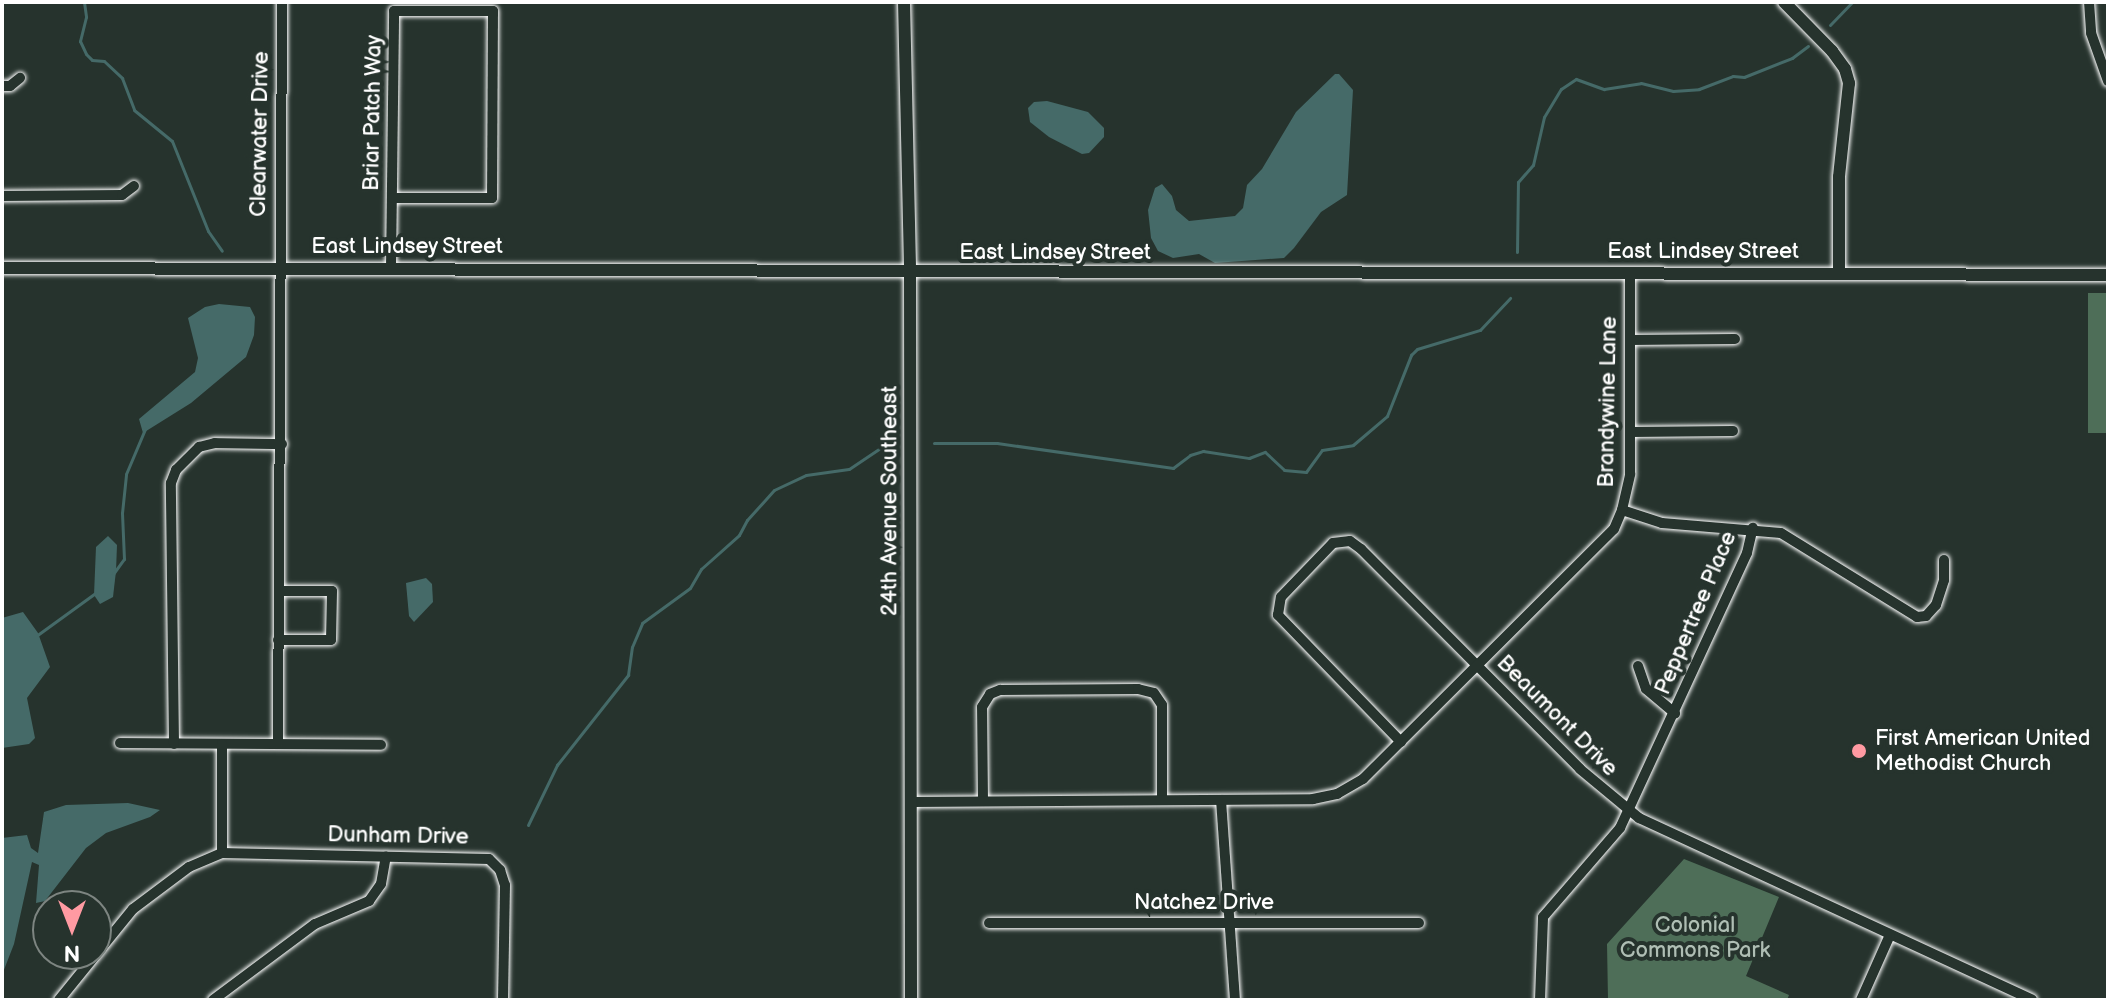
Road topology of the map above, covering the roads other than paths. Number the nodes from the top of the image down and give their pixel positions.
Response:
1 (282, 2) edge
2 (904, 2) edge
3 (1784, 2) edge
4 (2089, 2) edge
5 (20, 78) dead end
6 (2108, 81) edge
7 (2, 86) edge
8 (134, 186) dead end
9 (2, 196) edge
10 (392, 198) junction
11 (279, 266) junction
12 (391, 267) junction
13 (2, 268) edge
14 (1630, 272) junction
15 (1839, 272) junction
16 (910, 273) junction
17 (2108, 275) edge
18 (1735, 339) dead end
19 (1630, 340) junction
20 (1733, 431) dead end
21 (1631, 432) junction
22 (282, 444) junction
23 (1622, 510) junction
24 (1753, 528) junction
25 (1944, 560) dead end
26 (279, 591) junction
27 (278, 640) junction
28 (1478, 666) junction
29 (1638, 666) dead end
30 (1675, 713) junction
31 (1401, 742) junction
32 (120, 743) dead end
33 (174, 744) junction
34 (222, 744) junction
35 (278, 744) junction
36 (381, 745) dead end
37 (983, 800) junction
38 (1162, 800) junction
39 (1221, 800) junction
40 (913, 802) junction
41 (1629, 811) junction
42 (222, 853) junction
43 (386, 856) junction
44 (989, 923) dead end
45 (1230, 923) junction
46 (1419, 923) dead end
47 (1890, 935) junction
48 (59, 1000) edge
49 (213, 1000) edge
50 (503, 1000) edge
51 (911, 1000) edge
52 (1235, 1000) edge
53 (1540, 1000) edge
54 (1861, 1000) edge
55 (2032, 1000) edge

1 - 11 street, Clearwater Drive
2 - 16 street, 24th Avenue Southeast
3 - 15 street
4 - 6 street
5 - 7 street
8 - 9 street
10 - 10 street, Briar Patch Way
10 - 12 street, Briar Patch Way
11 - 12 street, East Lindsey Street
11 - 13 street, East Lindsey Street
11 - 22 street, Clearwater Drive
12 - 16 street, East Lindsey Street
14 - 15 street, East Lindsey Street
14 - 16 street, East Lindsey Street
14 - 19 street, Brandywine Lane
15 - 17 street, East Lindsey Street
16 - 40 street, 24th Avenue Southeast
18 - 19 street
19 - 21 street, Brandywine Lane
20 - 21 street
21 - 23 street, Brandywine Lane
22 - 26 street, Clearwater Drive
22 - 33 street
23 - 24 street
23 - 28 street, Brandywine Lane
24 - 25 street
24 - 30 street, Peppertree Place
26 - 27 street, Clearwater Drive
26 - 27 street
27 - 35 street, Clearwater Drive
28 - 31 street, Beaumont Drive
28 - 31 street
28 - 41 street, Beaumont Drive
29 - 30 street
30 - 41 street, Peppertree Place
31 - 39 street, Beaumont Drive
32 - 33 street
33 - 34 street
34 - 35 street
34 - 42 street
35 - 36 street
37 - 38 street, Beaumont Drive
37 - 38 street
37 - 40 street, Beaumont Drive
38 - 39 street, Beaumont Drive
39 - 45 street
40 - 51 street, 24th Avenue Southeast
41 - 47 street, Beaumont Drive
41 - 53 street, Peppertree Place
42 - 43 street, Dunham Drive
42 - 48 street
43 - 49 street
43 - 50 street, Dunham Drive
44 - 45 street, Natchez Drive
45 - 46 street, Natchez Drive
45 - 52 street
47 - 54 street
47 - 55 street, Beaumont Drive

